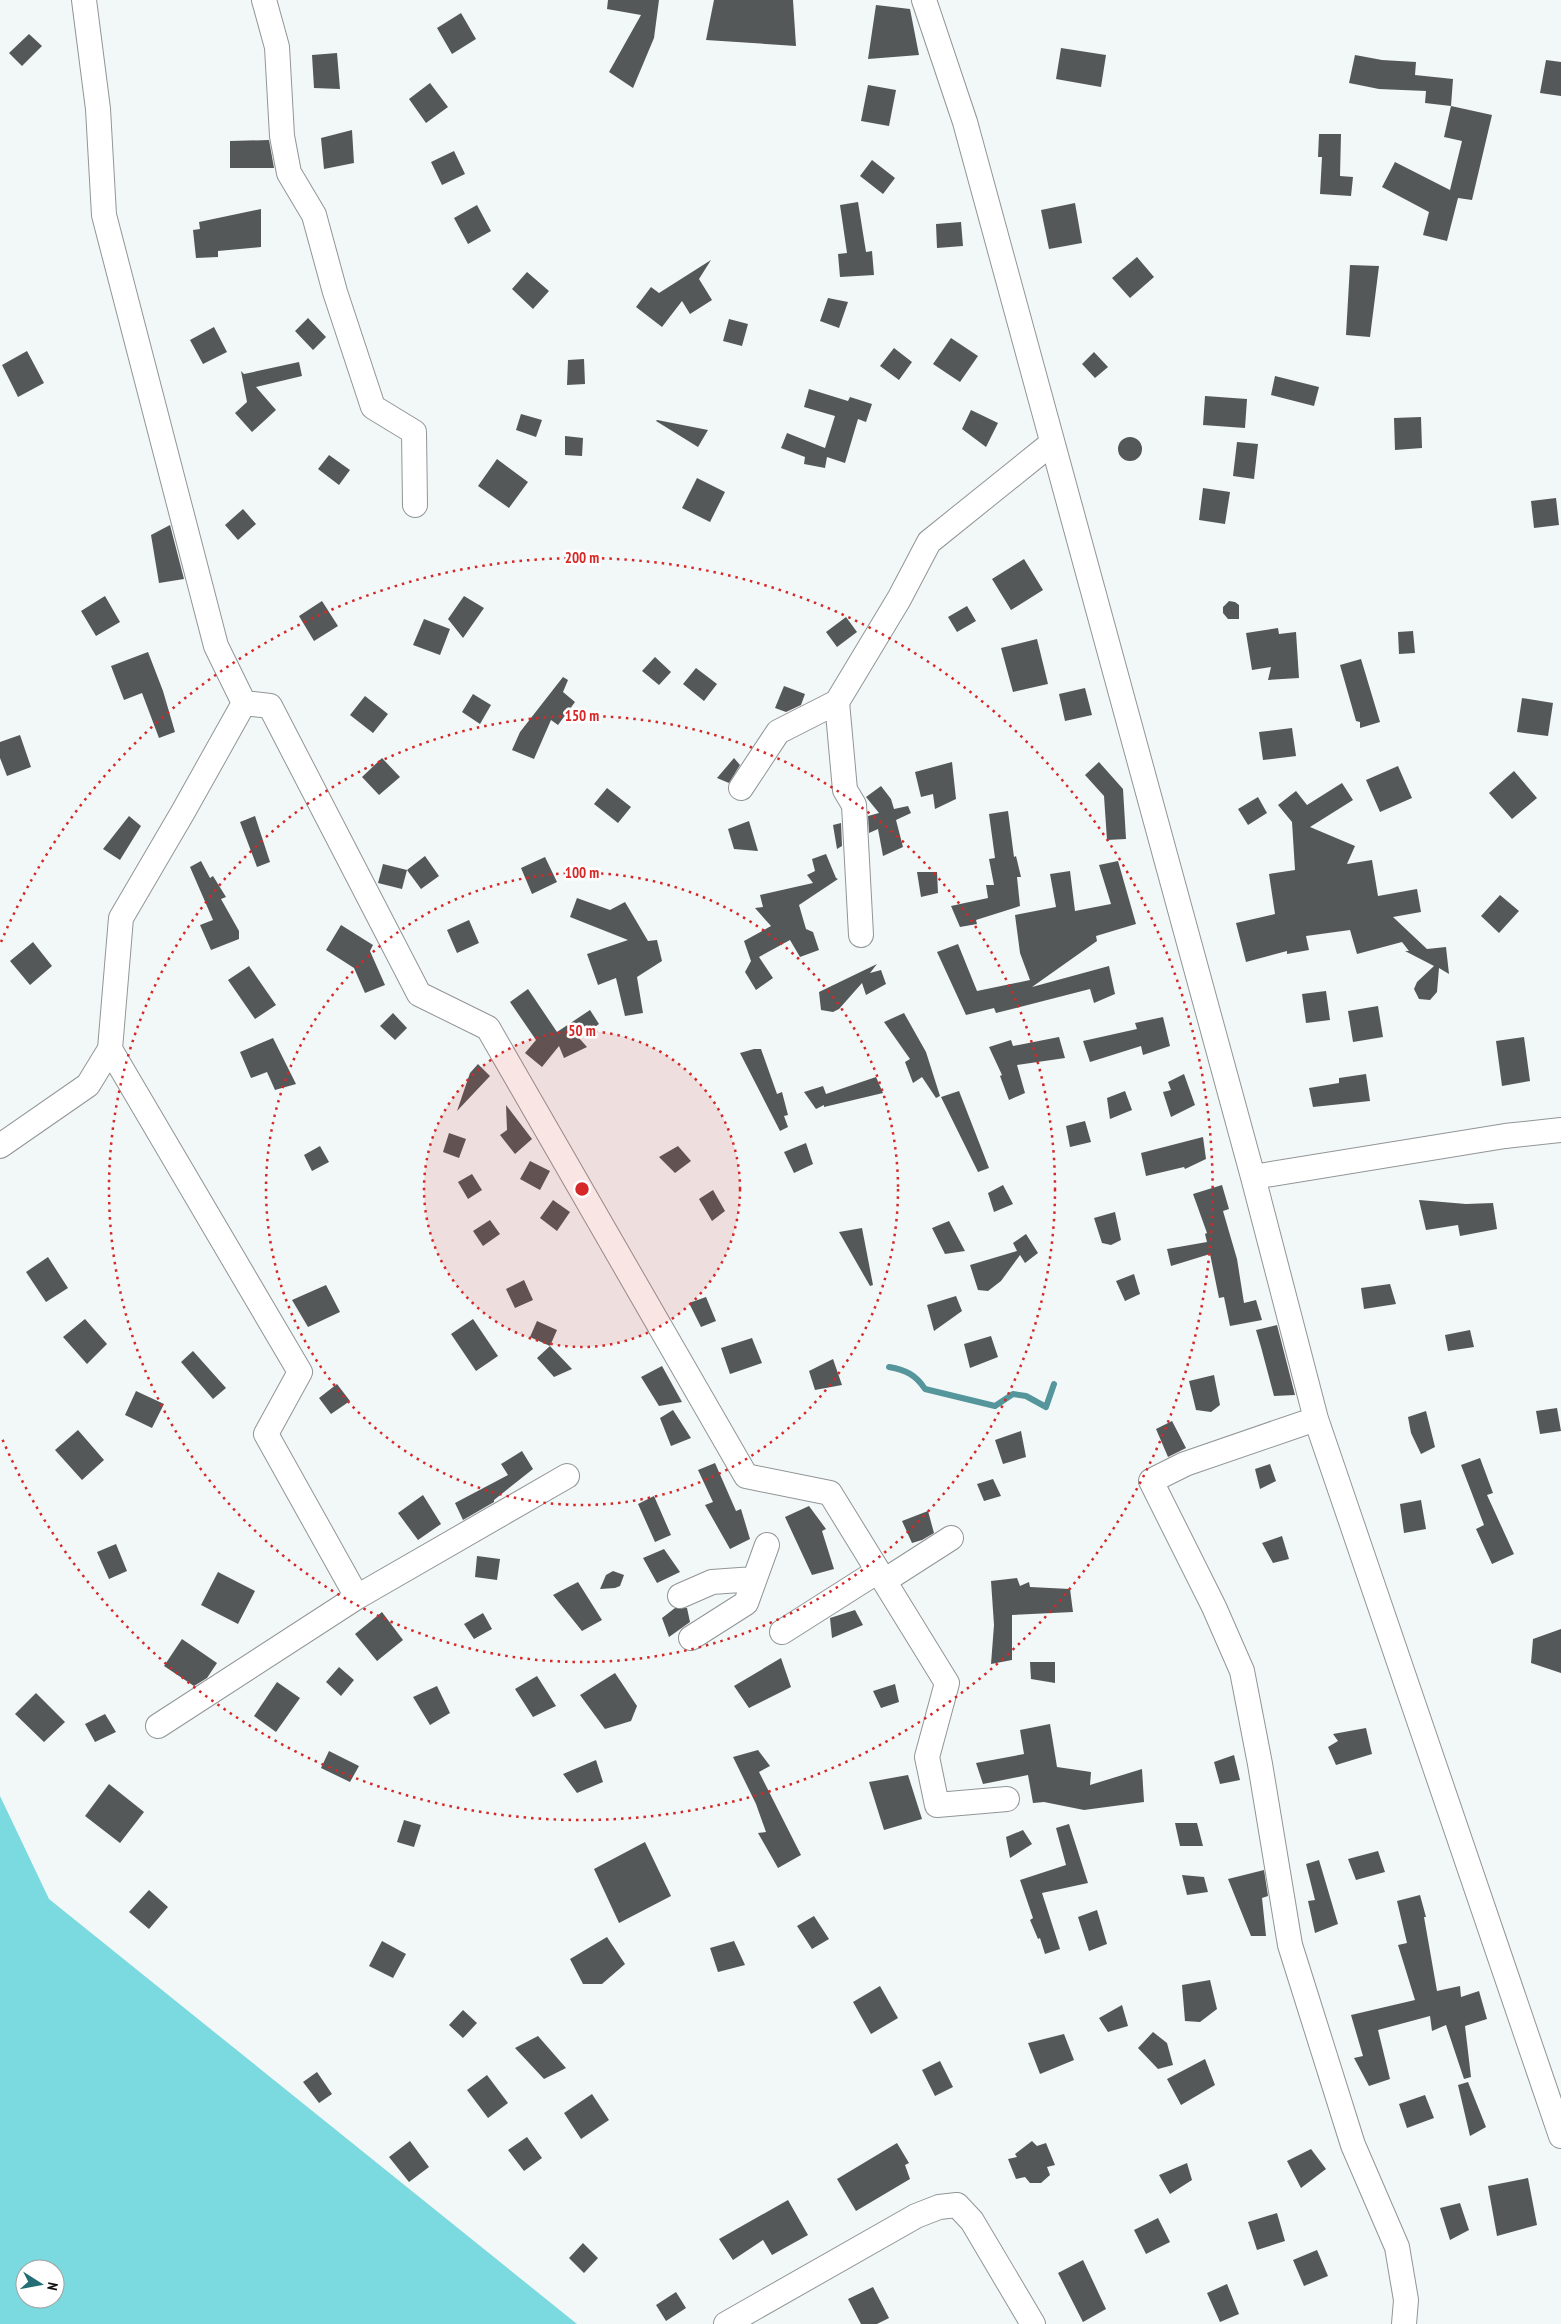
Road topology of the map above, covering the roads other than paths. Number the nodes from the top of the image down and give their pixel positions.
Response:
1 (84, 0) edge
2 (264, 0) edge
3 (924, 0) edge
4 (1052, 443) junction
5 (415, 504) dead end
6 (837, 702) junction
7 (244, 704) junction
8 (740, 788) dead end
9 (861, 935) dead end
10 (110, 1050) junction
11 (1561, 1130) edge
12 (0, 1146) edge
13 (1253, 1178) junction
14 (1316, 1419) junction
15 (568, 1476) dead end
16 (951, 1538) dead end
17 (767, 1545) dead end
18 (881, 1576) junction
19 (754, 1579) junction
20 (680, 1596) dead end
21 (357, 1597) junction
22 (782, 1632) dead end
23 (691, 1638) dead end
24 (158, 1726) dead end
25 (1007, 1799) dead end
26 (1561, 2136) edge
27 (726, 2324) edge
28 (1033, 2324) edge
29 (1404, 2324) edge

1 - 7 street
2 - 5 street
3 - 4 street
4 - 6 street
4 - 13 street
6 - 8 street
6 - 9 street
7 - 10 street
7 - 18 street
10 - 12 street
10 - 21 street
11 - 13 street
13 - 14 street
14 - 26 street
14 - 29 street
15 - 21 street
16 - 18 street
17 - 19 street
18 - 22 street
18 - 25 street
19 - 20 street
19 - 23 street
21 - 24 street
27 - 28 street

